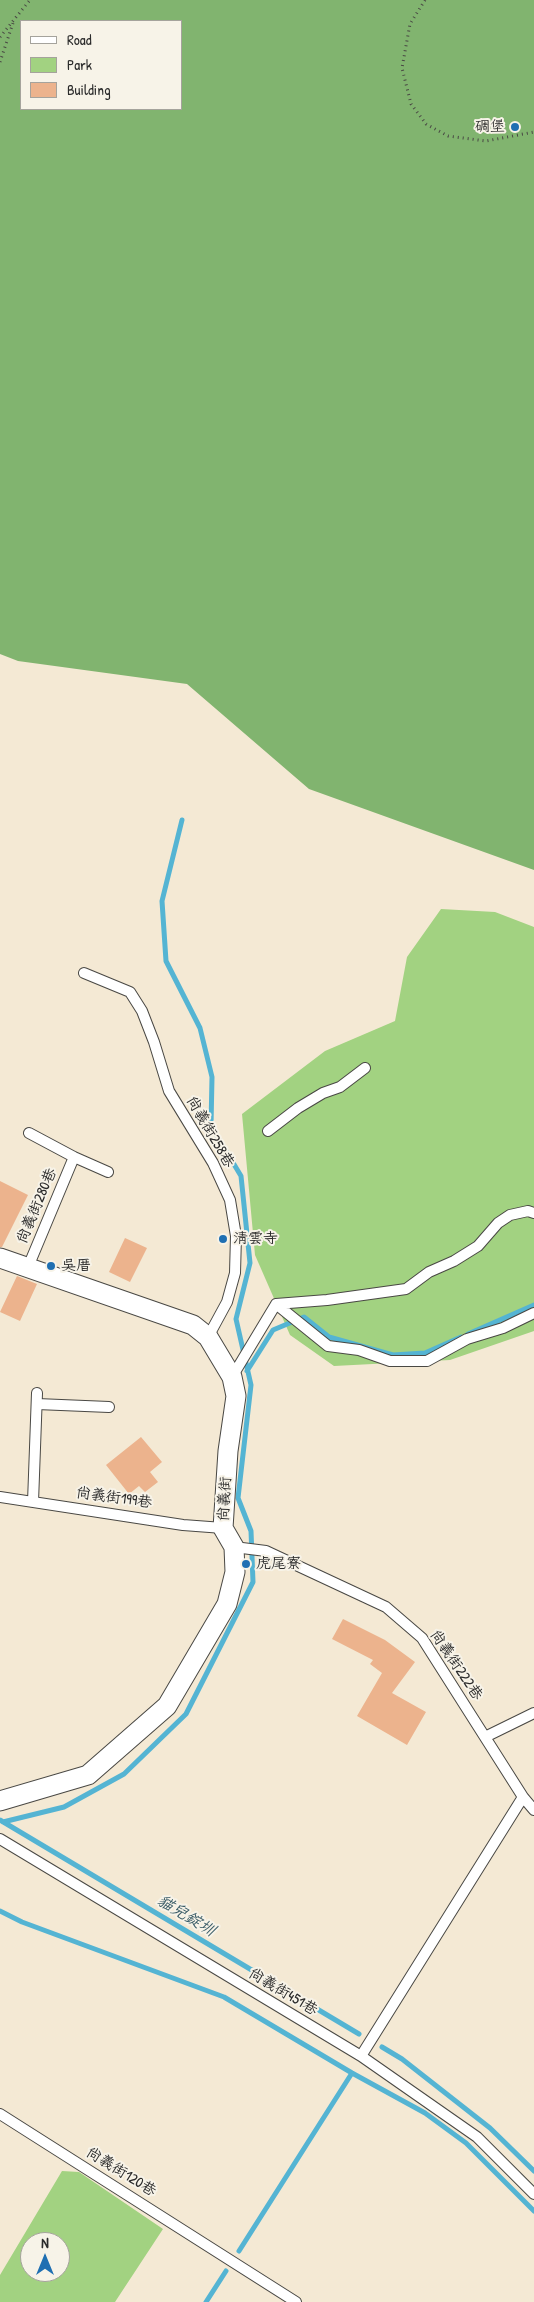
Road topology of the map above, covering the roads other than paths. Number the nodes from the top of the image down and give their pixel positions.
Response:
1 (84, 973) dead end
2 (365, 1068) dead end
3 (268, 1131) dead end
4 (29, 1133) dead end
5 (74, 1157) junction
6 (108, 1172) dead end
7 (534, 1213) edge
8 (0, 1258) edge
9 (28, 1267) junction
10 (276, 1304) junction
11 (534, 1313) edge
12 (208, 1337) junction
13 (235, 1372) junction
14 (37, 1393) dead end
15 (37, 1404) junction
16 (109, 1407) dead end
17 (0, 1497) edge
18 (33, 1502) junction
19 (223, 1528) junction
20 (234, 1547) junction
21 (534, 1713) edge
22 (485, 1737) junction
23 (523, 1797) junction
24 (0, 1801) edge
25 (534, 1810) edge
26 (0, 1839) edge
27 (361, 2056) junction
28 (0, 2114) edge
29 (534, 2194) edge
30 (296, 2302) edge

1 - 12 lane, 尚義街258巷
2 - 3 lane
4 - 5 lane
5 - 6 lane
5 - 9 lane, 尚義街280巷
7 - 10 lane
8 - 9 street, 尚義街
9 - 12 street, 尚義街
10 - 11 lane
10 - 13 lane
12 - 13 street, 尚義街
13 - 19 street, 尚義街
14 - 15 lane
15 - 16 lane
15 - 18 lane
17 - 18 lane, 尚義街199巷
18 - 19 lane, 尚義街199巷
19 - 20 street, 尚義街
20 - 22 lane, 尚義街222巷
20 - 24 street, 尚義街
21 - 22 lane
22 - 23 lane, 尚義街222巷
23 - 25 lane, 尚義街222巷
23 - 27 lane
26 - 27 lane, 尚義街451巷
27 - 29 lane, 尚義街451巷
28 - 30 lane, 尚義街120巷

